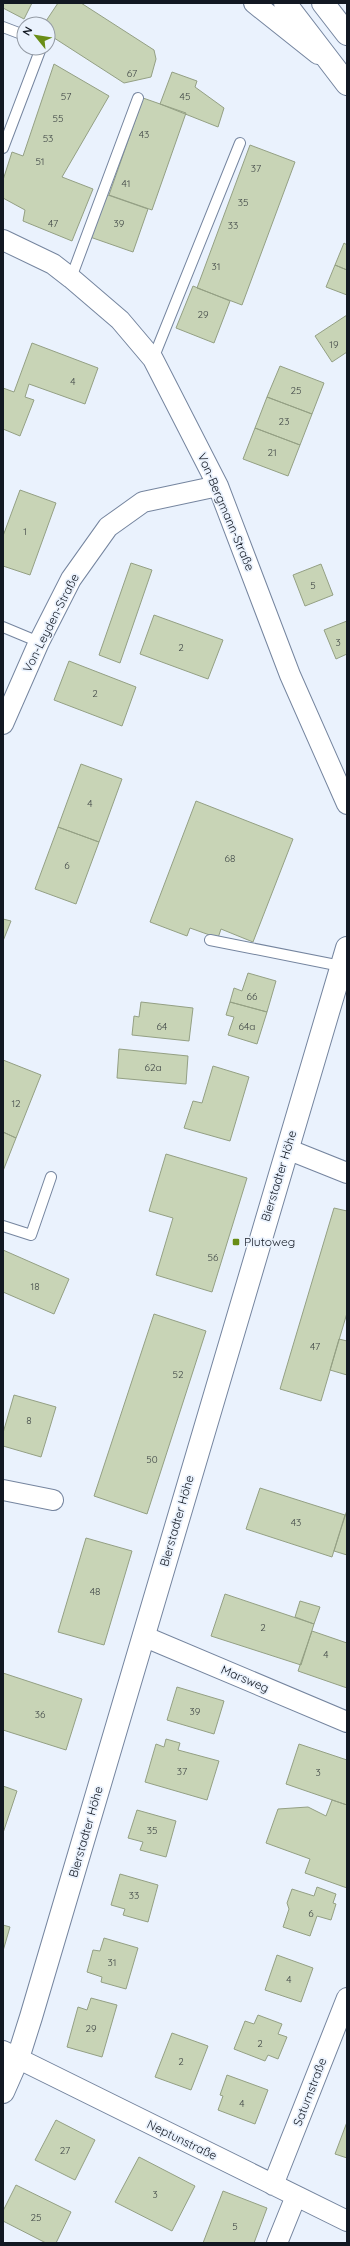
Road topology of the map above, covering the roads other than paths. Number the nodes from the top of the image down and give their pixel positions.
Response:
1 (254, 3) edge
2 (285, 3) edge
3 (323, 3) edge
4 (3, 27) edge
5 (16, 33) edge
6 (347, 34) edge
7 (38, 56) edge
8 (341, 76) edge
9 (138, 98) dead end
10 (240, 143) dead end
11 (3, 148) edge
12 (3, 240) edge
13 (71, 278) junction
14 (153, 359) junction
15 (218, 486) junction
16 (3, 627) edge
17 (39, 642) junction
18 (3, 724) edge
19 (347, 804) edge
20 (210, 940) dead end
21 (344, 957) edge
22 (287, 1149) junction
23 (347, 1173) edge
24 (51, 1177) dead end
25 (3, 1226) edge
26 (3, 1490) edge
27 (53, 1500) dead end
28 (143, 1636) junction
29 (347, 1722) edge
30 (347, 1998) edge
31 (10, 2054) edge
32 (3, 2092) edge
33 (273, 2185) junction
34 (296, 2196) junction
35 (347, 2220) edge
36 (277, 2243) edge

1 - 8 street
2 - 8 main road
3 - 6 main road
4 - 5 lane
7 - 11 lane
9 - 13 lane
10 - 14 lane
12 - 13 street, Von-Bergmann-Straße
13 - 14 street, Von-Bergmann-Straße
14 - 15 street, Von-Bergmann-Straße
15 - 17 street, Von-Leyden-Straße
15 - 19 street, Von-Bergmann-Straße
16 - 17 lane
17 - 18 street, Von-Leyden-Straße
20 - 21 lane
21 - 22 main road, Bierstadter Höhe
22 - 23 street
22 - 28 main road, Bierstadter Höhe
24 - 25 lane
26 - 27 street
28 - 29 street, Marsweg
28 - 31 main road, Bierstadter Höhe
30 - 33 street, Saturnstraße
31 - 32 main road, Bierstadter Höhe
31 - 33 street, Neptunstraße
33 - 34 street, Neptunstraße
34 - 35 street, Neptunstraße
34 - 36 street

